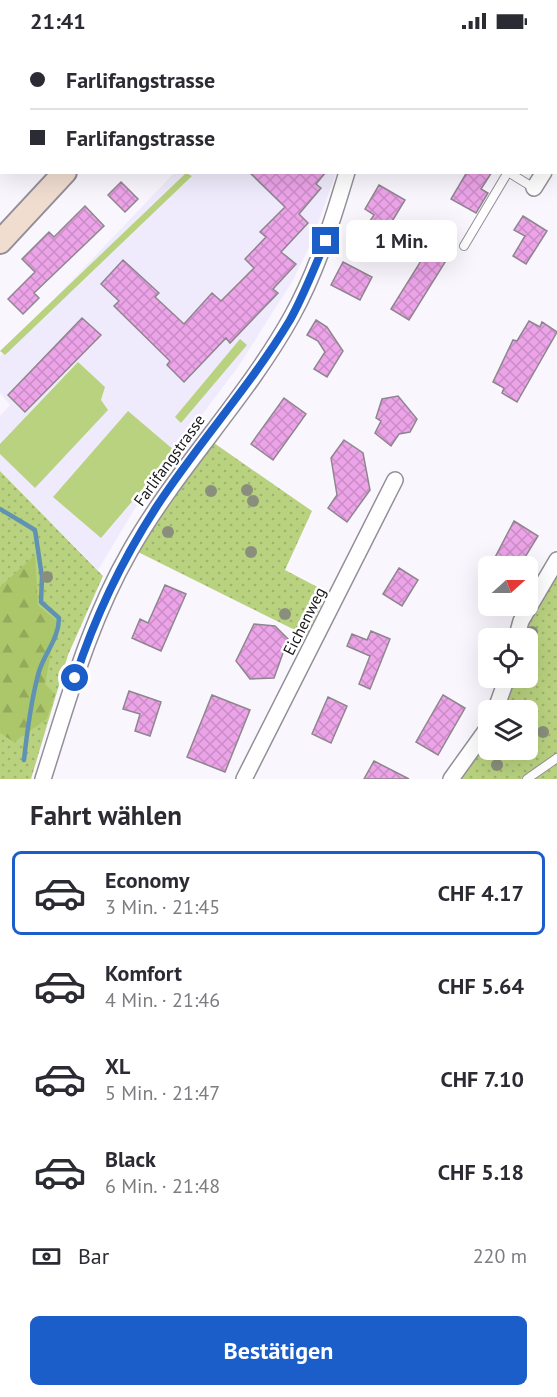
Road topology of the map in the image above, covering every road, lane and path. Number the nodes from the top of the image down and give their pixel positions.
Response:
1 (63, 174) edge
2 (346, 174) edge
3 (507, 174) edge
4 (511, 174) edge
5 (543, 174) edge
6 (534, 188) joint
7 (0, 242) edge
8 (464, 246) dead end
9 (395, 480) dead end
10 (557, 560) edge
11 (519, 628) edge
12 (478, 741) edge
13 (557, 758) edge
14 (42, 779) edge
15 (244, 779) edge
16 (451, 779) edge
17 (526, 779) edge

1 - 7 street
2 - 14 street, Farlifangstrasse
3 - 8 lane
4 - 6 lane
5 - 6 street
9 - 15 street, Eichenweg
10 - 11 street
12 - 16 street
13 - 17 lane

